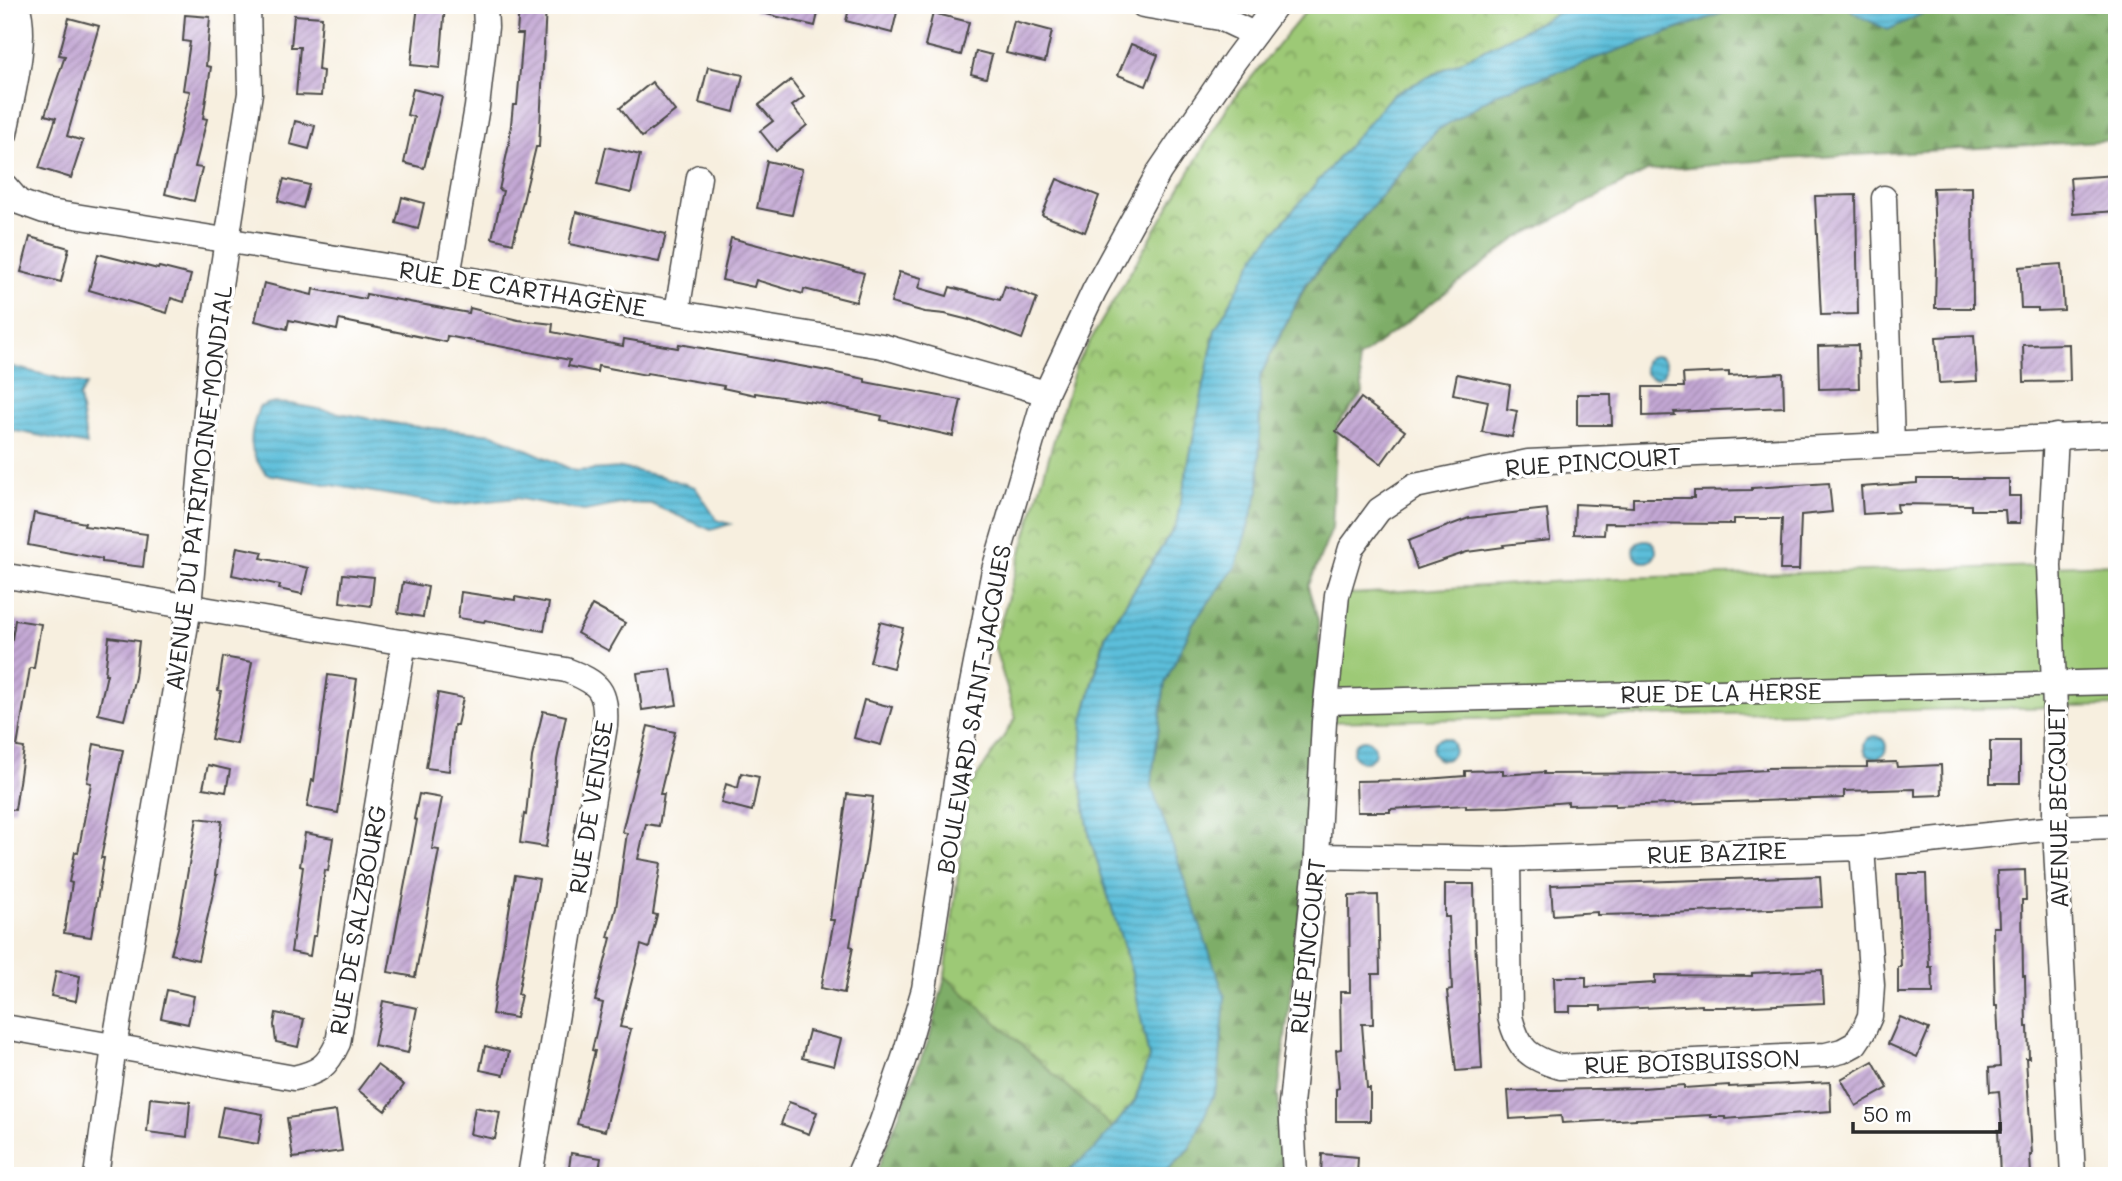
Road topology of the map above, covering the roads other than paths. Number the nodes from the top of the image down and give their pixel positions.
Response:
1 (17, 5) edge
2 (248, 5) edge
3 (485, 5) edge
4 (1143, 5) edge
5 (1276, 5) edge
6 (1254, 34) junction
7 (5, 134) edge
8 (699, 177) dead end
9 (5, 186) edge
10 (1884, 198) dead end
11 (228, 242) junction
12 (449, 276) junction
13 (677, 312) junction
14 (1046, 393) junction
15 (2117, 434) edge
16 (2056, 436) junction
17 (1892, 444) junction
18 (5, 578) edge
19 (189, 607) junction
20 (404, 642) junction
21 (2117, 682) edge
22 (2053, 683) junction
23 (1326, 702) junction
24 (2117, 826) edge
25 (2055, 828) junction
26 (1862, 848) junction
27 (1317, 856) junction
28 (1508, 859) junction
29 (5, 1027) edge
30 (114, 1047) junction
31 (96, 1176) edge
32 (530, 1176) edge
33 (858, 1176) edge
34 (1295, 1176) edge
35 (2073, 1176) edge

1 - 7 street
2 - 11 street, AVENUE DU PATRIMOINE-MONDIAL
3 - 12 street
4 - 6 street
5 - 6 street, BOULEVARD SAINT-JACQUES
6 - 14 street, BOULEVARD SAINT-JACQUES
8 - 13 street
9 - 11 street, RUE DE CARTHAGÈNE
10 - 17 street
11 - 12 street, RUE DE CARTHAGÈNE
11 - 19 street, AVENUE DU PATRIMOINE-MONDIAL
12 - 13 street, RUE DE CARTHAGÈNE
13 - 14 street, RUE DE CARTHAGÈNE
14 - 33 street, BOULEVARD SAINT-JACQUES
15 - 16 street, RUE PINCOURT
16 - 17 street, RUE PINCOURT
16 - 22 street, AVENUE BECQUET
17 - 23 street, RUE PINCOURT
18 - 19 street, RUE DE VENISE
19 - 20 street, RUE DE VENISE
19 - 30 street, AVENUE DU PATRIMOINE-MONDIAL
20 - 30 street, RUE DE SALZBOURG
20 - 32 street, RUE DE VENISE
21 - 22 street, RUE DE LA HERSE
22 - 23 street, RUE DE LA HERSE
22 - 25 street, AVENUE BECQUET
23 - 27 street, RUE PINCOURT
24 - 25 street, RUE BAZIRE
25 - 26 street, RUE BAZIRE
25 - 35 street, AVENUE BECQUET
26 - 28 street, RUE BAZIRE
26 - 28 street, RUE BOISBUISSON
27 - 28 street, RUE BAZIRE
27 - 34 street, RUE PINCOURT
29 - 30 street, RUE DE SALZBOURG
30 - 31 street, AVENUE DU PATRIMOINE-MONDIAL

